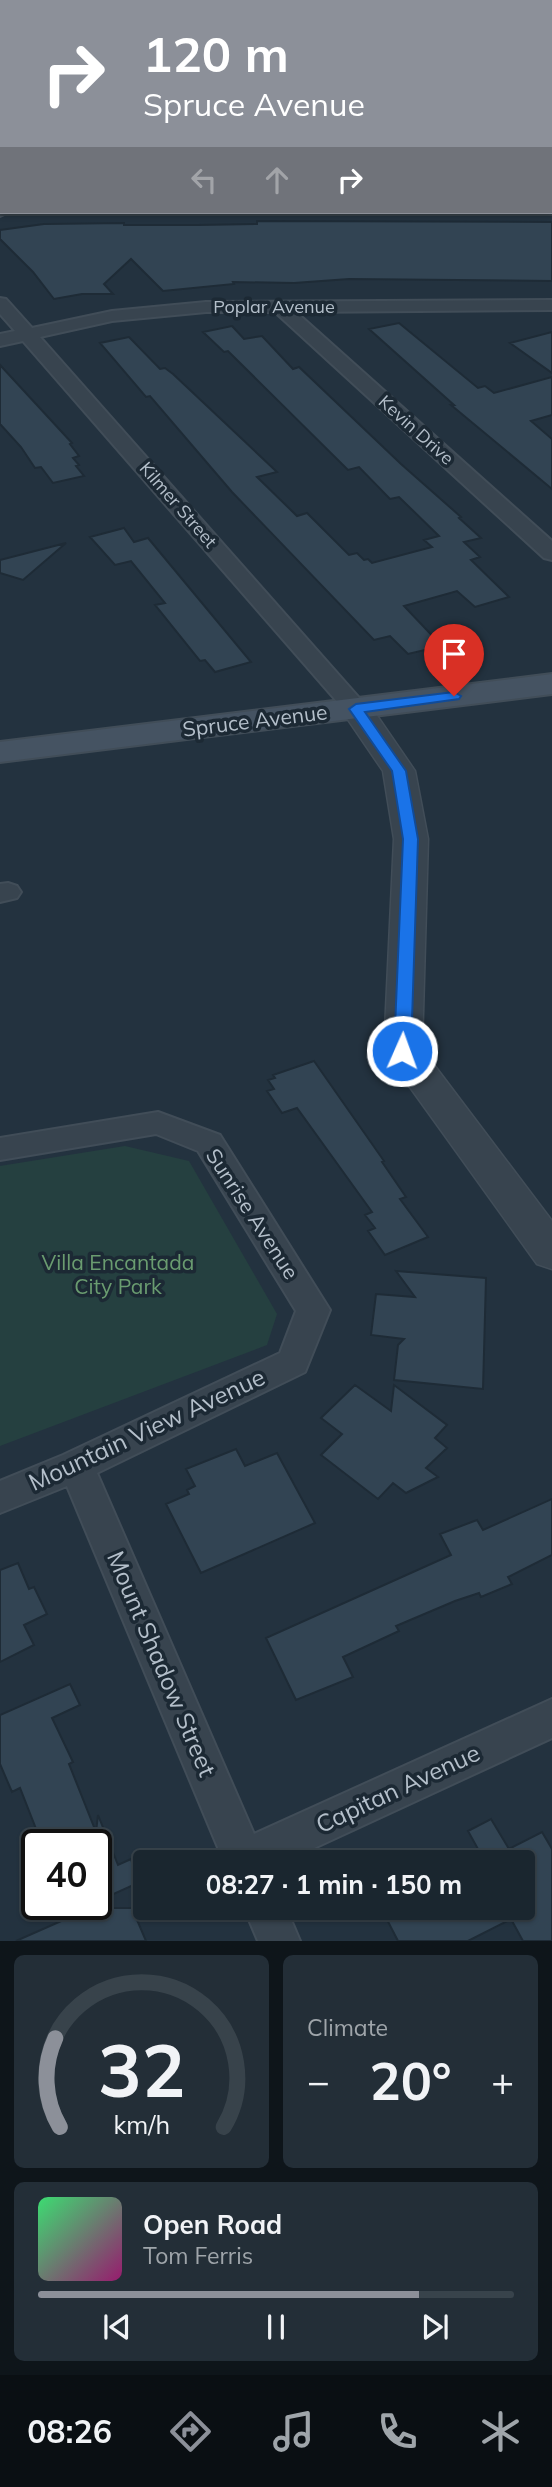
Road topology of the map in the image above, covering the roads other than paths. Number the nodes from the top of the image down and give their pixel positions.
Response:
1 (0, 303) edge
2 (552, 305) edge
3 (280, 307) junction
4 (30, 335) junction
5 (0, 340) edge
6 (552, 554) edge
7 (552, 684) edge
8 (356, 709) junction
9 (0, 752) edge
10 (0, 1149) edge
11 (552, 1252) edge
12 (293, 1362) joint
13 (76, 1466) junction
14 (0, 1497) edge
15 (552, 1718) edge
16 (240, 1850) edge
17 (269, 1850) edge
18 (270, 1920) edge
19 (279, 1941) edge

1 - 4 street, Kilmer Street
2 - 3 street, Poplar Avenue
3 - 4 street, Poplar Avenue
3 - 6 street, Kevin Drive
4 - 5 street, Poplar Avenue
4 - 8 street, Kilmer Street
7 - 8 main road, Spruce Avenue
8 - 9 main road, Spruce Avenue
8 - 11 street
10 - 12 street, Sunrise Avenue
12 - 13 street, Mountain View Avenue
13 - 14 street, Mountain View Avenue
13 - 16 street, Mount Shadow Street
15 - 17 street, Capitan Avenue
18 - 19 street

